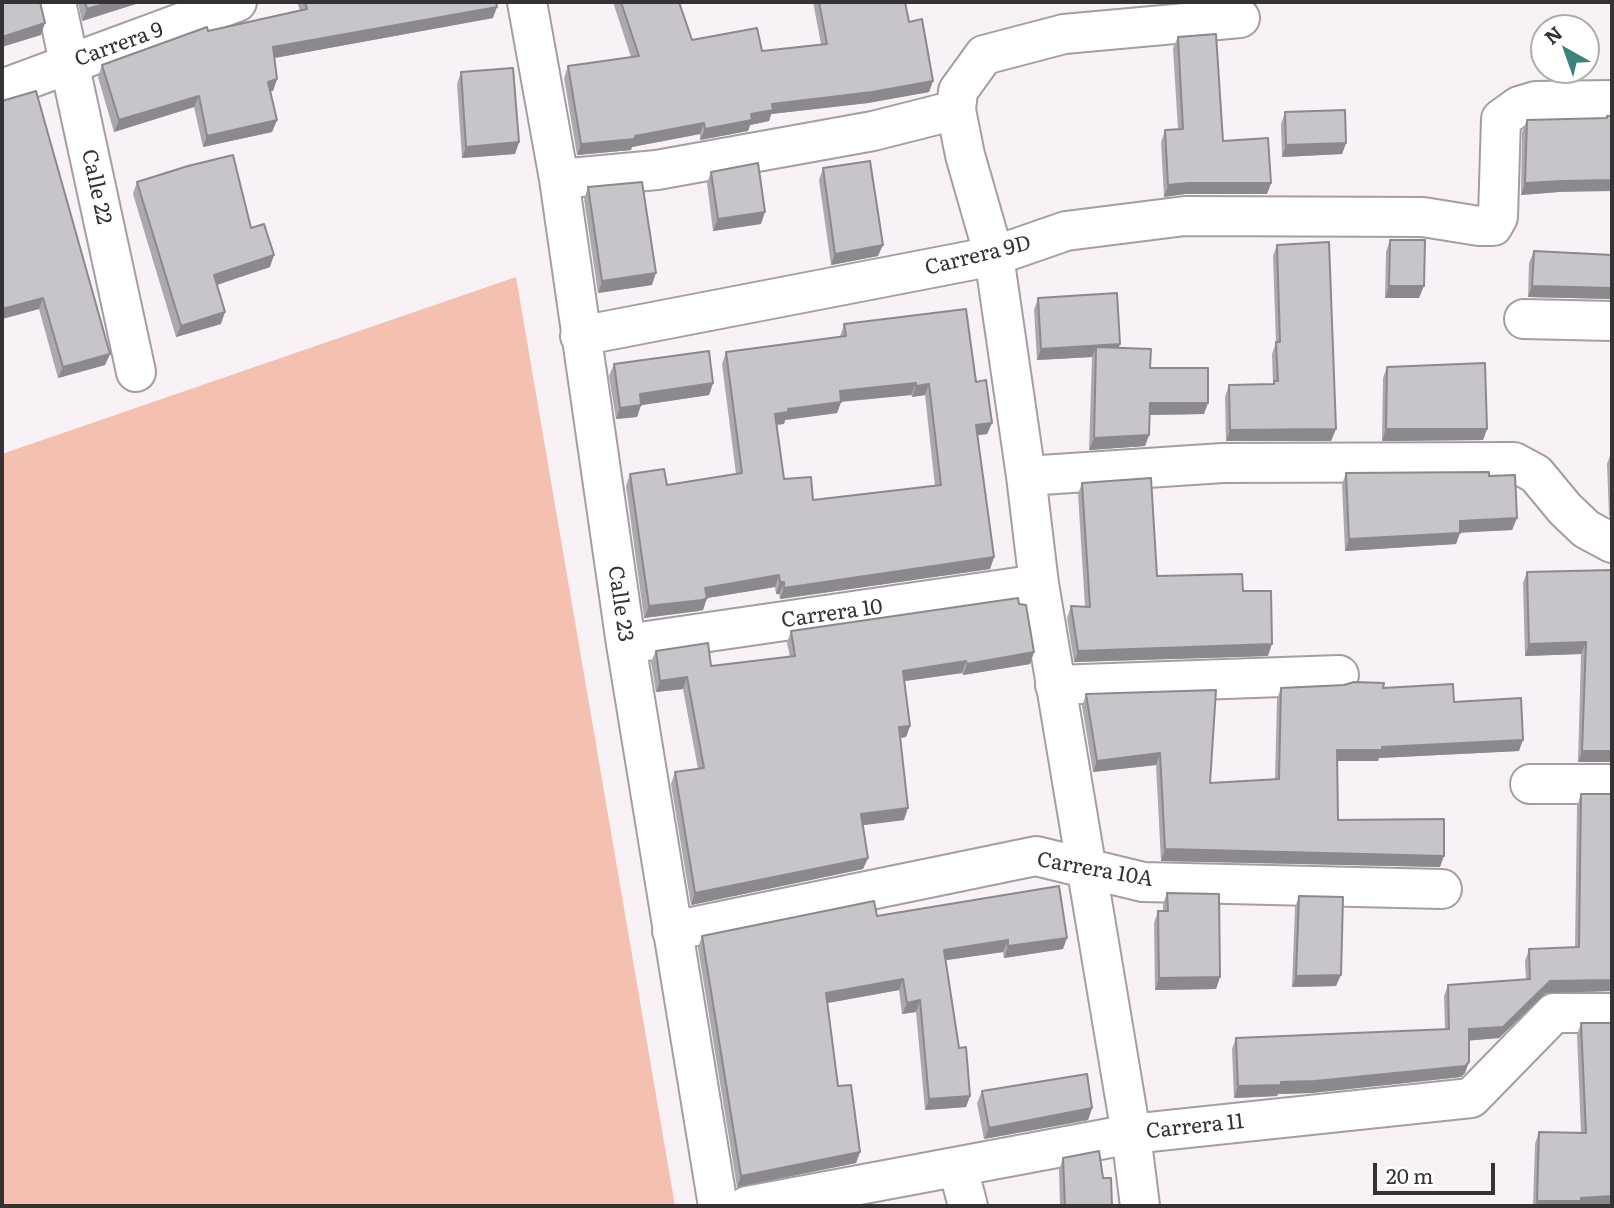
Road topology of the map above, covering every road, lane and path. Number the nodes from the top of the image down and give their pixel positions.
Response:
1 (56, 2) edge
2 (237, 2) edge
3 (527, 2) edge
4 (1240, 18) dead end
5 (70, 64) junction
6 (2, 89) edge
7 (1612, 100) edge
8 (957, 110) junction
9 (559, 179) junction
10 (994, 256) junction
11 (1524, 318) dead end
12 (1612, 321) edge
13 (580, 336) junction
14 (136, 372) dead end
15 (1026, 476) junction
16 (1612, 543) edge
17 (1039, 584) junction
18 (625, 645) junction
19 (1339, 675) dead end
20 (1055, 685) junction
21 (1530, 784) dead end
22 (1612, 784) edge
23 (1087, 867) junction
24 (1442, 888) dead end
25 (672, 932) junction
26 (1612, 1013) edge
27 (1131, 1134) junction
28 (958, 1168) junction
29 (718, 1206) edge
30 (747, 1206) edge
31 (968, 1206) edge
32 (1140, 1206) edge

1 - 5 street, Calle 22
2 - 5 street, Carrera 9
3 - 9 street, Calle 23
4 - 8 street
5 - 6 street, Carrera 9
5 - 14 street, Calle 22
7 - 10 street, Carrera 9D
8 - 9 street
8 - 10 street
9 - 13 street, Calle 23
10 - 13 street, Carrera 9D
10 - 15 street
11 - 12 street
13 - 18 street, Calle 23
15 - 16 street
15 - 17 street
17 - 18 street, Carrera 10
17 - 20 street
18 - 25 street, Calle 23
19 - 20 street
20 - 23 street
21 - 22 street
23 - 24 street, Carrera 10A
23 - 25 street, Carrera 10A
23 - 27 street
25 - 29 street, Calle 23
26 - 27 street, Carrera 11
27 - 28 street, Carrera 11
27 - 32 street
28 - 30 street, Carrera 11
28 - 31 street

